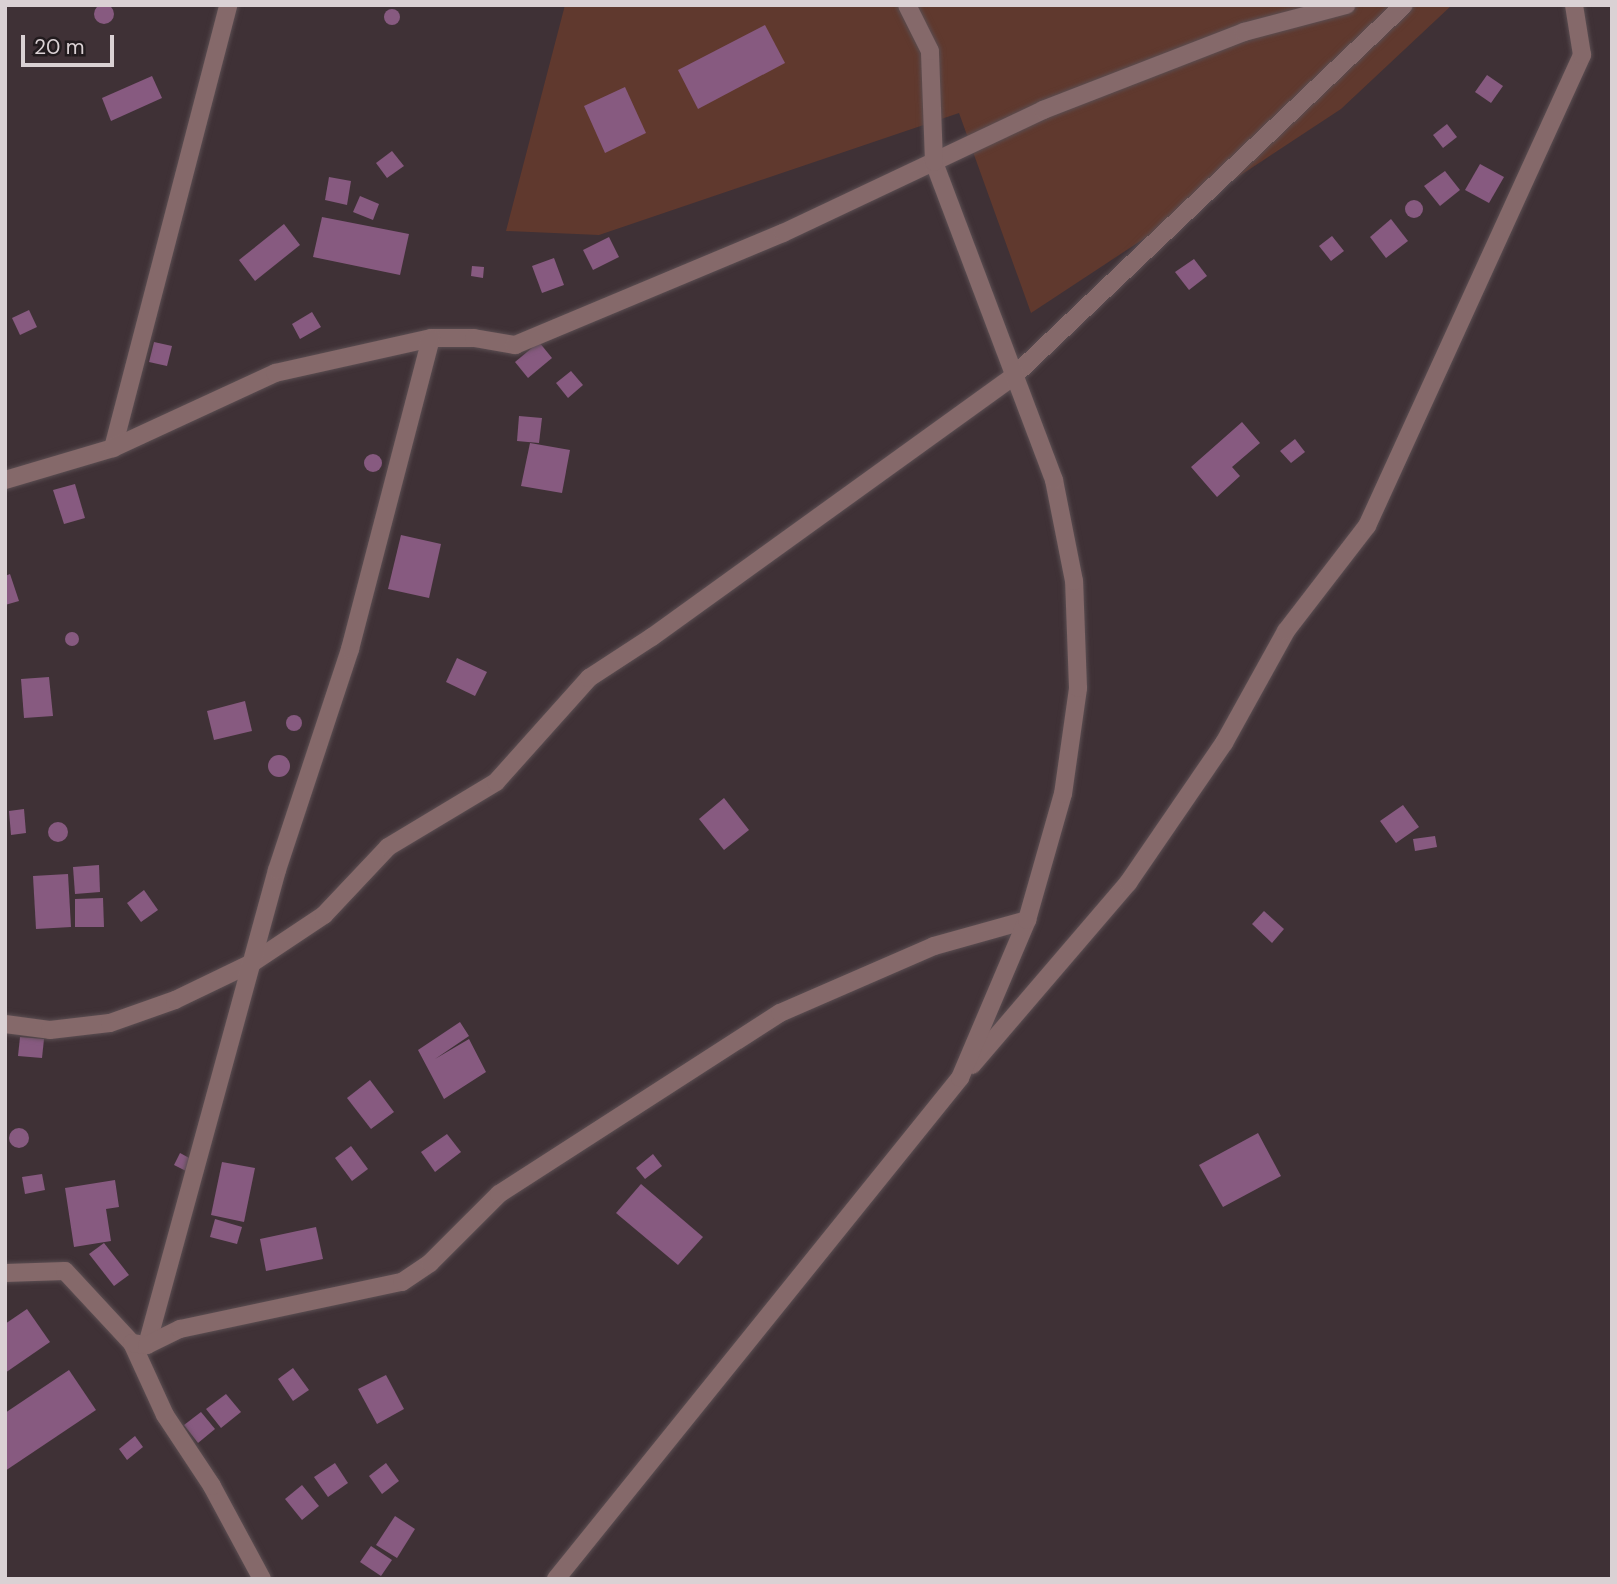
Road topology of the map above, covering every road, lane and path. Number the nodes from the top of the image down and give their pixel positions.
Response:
1 (228, 5) edge
2 (907, 5) edge
3 (1346, 5) edge
4 (1404, 5) edge
5 (1574, 5) edge
6 (934, 162) junction
7 (431, 338) junction
8 (1016, 374) junction
9 (113, 448) junction
10 (5, 480) edge
11 (1027, 920) junction
12 (252, 963) junction
13 (5, 1024) edge
14 (960, 1078) junction
15 (5, 1273) edge
16 (139, 1344) junction
17 (262, 1579) edge
18 (556, 1579) edge

1 - 9 street
2 - 6 street
3 - 6 street
4 - 8 street
5 - 14 street
6 - 7 street
6 - 8 street
7 - 9 street
7 - 12 street
8 - 11 street
8 - 12 street
9 - 10 street
11 - 14 street
11 - 16 street
12 - 13 street
12 - 16 street
14 - 18 street
15 - 16 street
16 - 17 street

